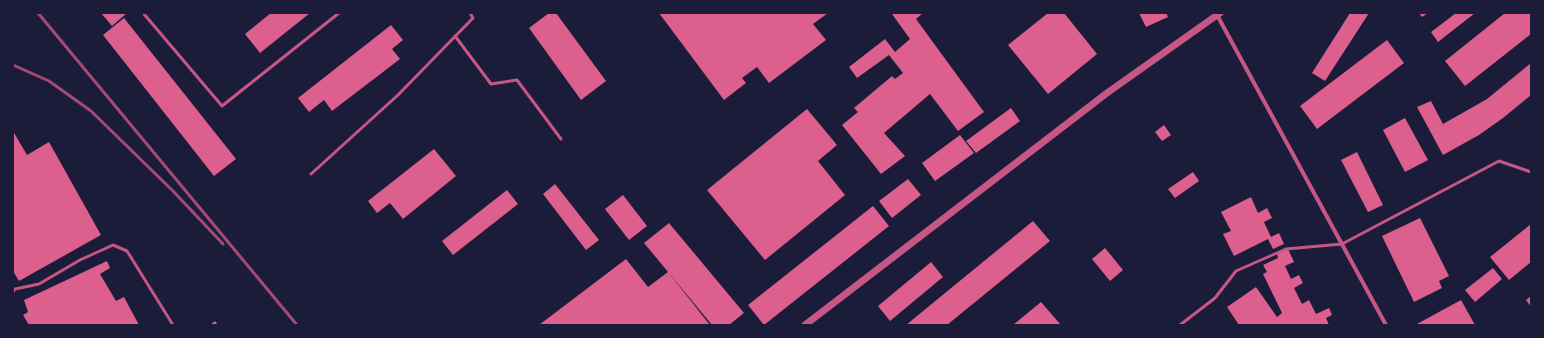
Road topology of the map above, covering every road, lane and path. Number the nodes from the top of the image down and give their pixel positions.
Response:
1 (339, 13) edge
2 (470, 13) edge
3 (144, 14) dead end
4 (1217, 14) edge
5 (455, 36) junction
6 (561, 138) dead end
7 (1531, 172) edge
8 (310, 174) dead end
9 (1342, 244) junction
10 (13, 292) edge
11 (173, 325) edge
12 (805, 325) edge
13 (1180, 325) edge
14 (1386, 325) edge

1 - 3 lane
2 - 5 lane
4 - 9 street
4 - 12 street
5 - 6 lane
5 - 8 lane
7 - 9 lane
9 - 13 lane
9 - 14 street
10 - 11 lane

